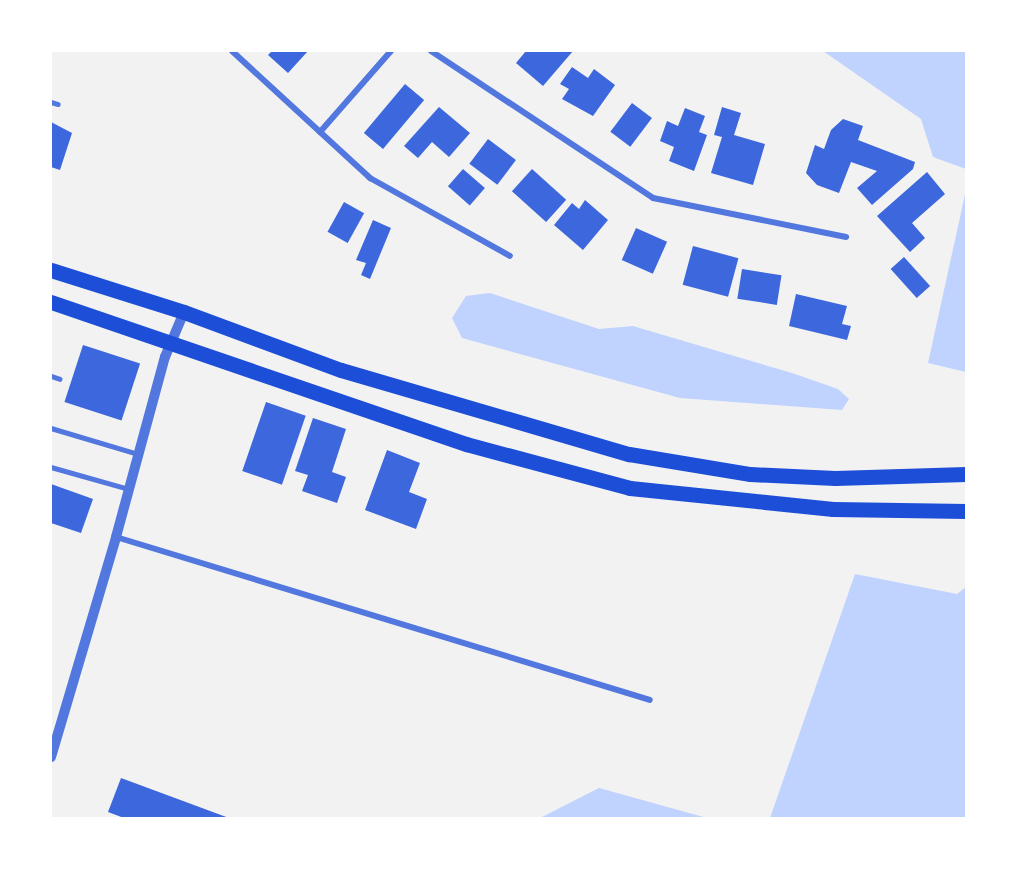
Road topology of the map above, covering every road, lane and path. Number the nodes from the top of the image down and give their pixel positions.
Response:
1 (232, 51) edge
2 (391, 51) edge
3 (431, 51) edge
4 (51, 102) edge
5 (58, 104) dead end
6 (320, 132) junction
7 (846, 237) dead end
8 (510, 256) dead end
9 (51, 270) edge
10 (51, 302) edge
11 (184, 312) junction
12 (172, 342) junction
13 (51, 376) edge
14 (60, 379) dead end
15 (51, 429) edge
16 (138, 454) junction
17 (51, 467) edge
18 (966, 474) edge
19 (129, 489) junction
20 (966, 511) edge
21 (116, 537) junction
22 (650, 700) dead end
23 (51, 757) edge

1 - 6 street
2 - 6 street
3 - 7 street
4 - 5 lane
6 - 8 street
9 - 11 main road
10 - 12 main road
11 - 12 street
11 - 18 main road
12 - 16 street
12 - 20 main road
13 - 14 lane
15 - 16 lane
16 - 19 street
17 - 19 lane
19 - 21 street
21 - 22 street
21 - 23 street

